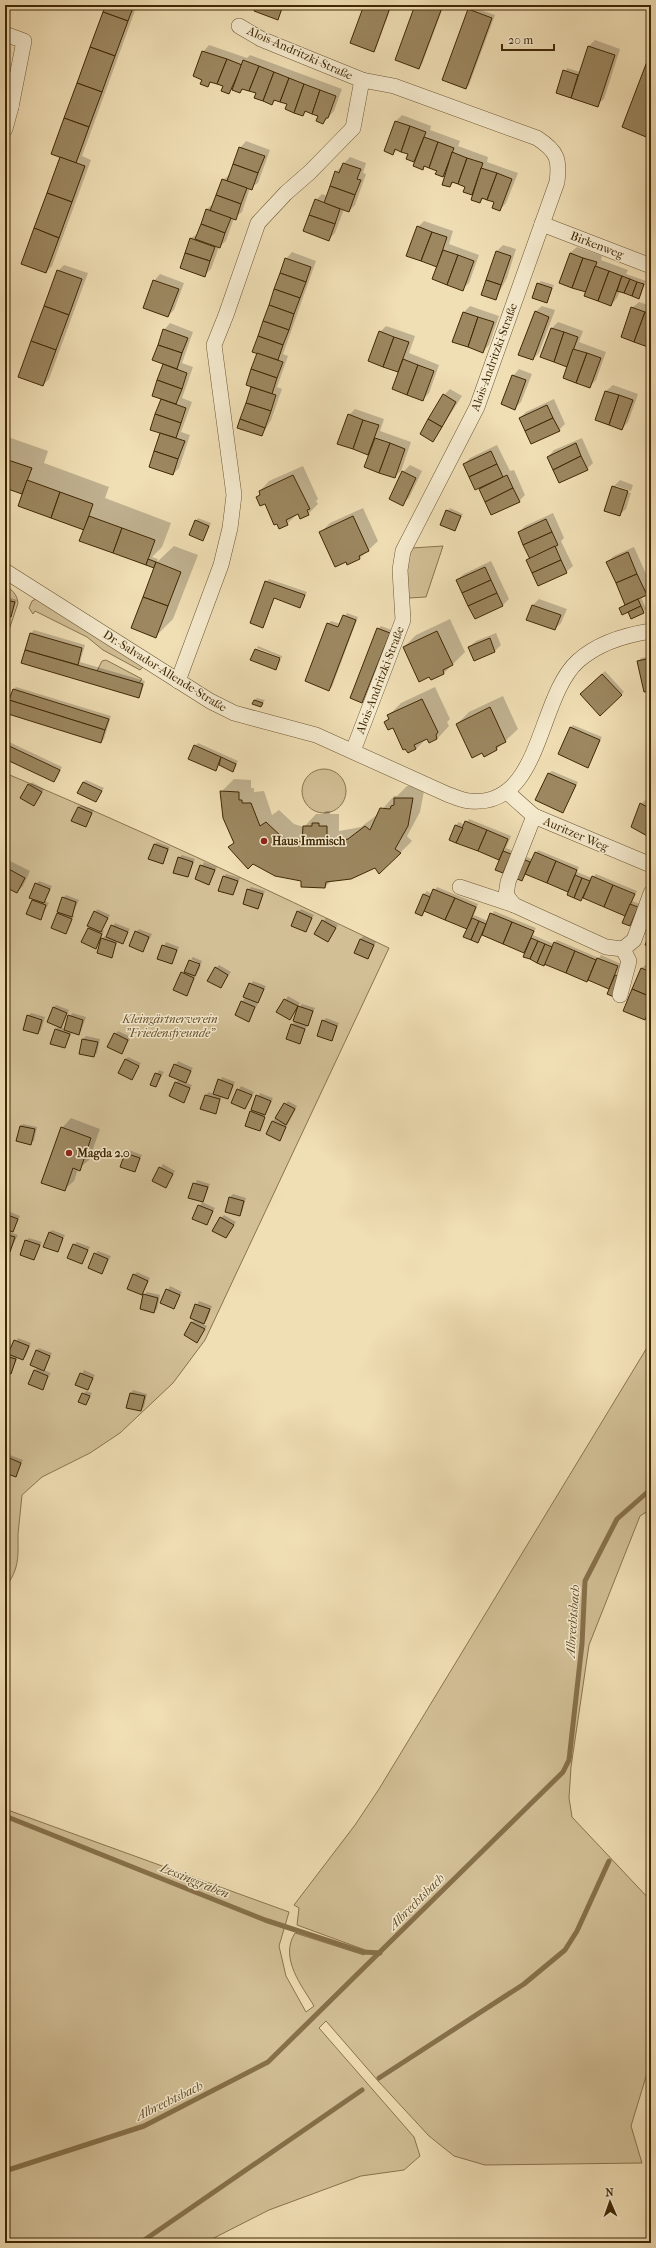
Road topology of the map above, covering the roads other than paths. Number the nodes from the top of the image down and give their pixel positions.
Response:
1 (239, 26) dead end
2 (5, 34) edge
3 (362, 80) junction
4 (8, 106) edge
5 (5, 129) edge
6 (542, 224) junction
7 (651, 266) edge
8 (5, 571) edge
9 (651, 631) edge
10 (178, 681) junction
11 (353, 751) junction
12 (507, 792) junction
13 (534, 816) junction
14 (651, 865) edge
15 (460, 887) dead end
16 (651, 893) edge
17 (514, 905) junction
18 (623, 949) junction
19 (620, 995) dead end

1 - 3 street, Alois-Andritzki-Straße
2 - 4 street
3 - 6 street, Alois-Andritzki-Straße
3 - 10 street, Alois-Andritzki-Straße
4 - 5 street
6 - 7 street, Birkenweg
6 - 11 street, Alois-Andritzki-Straße
8 - 10 street, Dr.-Salvador-Allende-Straße
9 - 12 street
10 - 11 street, Dr.-Salvador-Allende-Straße
11 - 12 street, Dr.-Salvador-Allende-Straße
12 - 13 street, Auritzer Weg
13 - 14 street, Auritzer Weg
13 - 17 street
15 - 17 street
16 - 18 street
17 - 18 street
18 - 19 street

